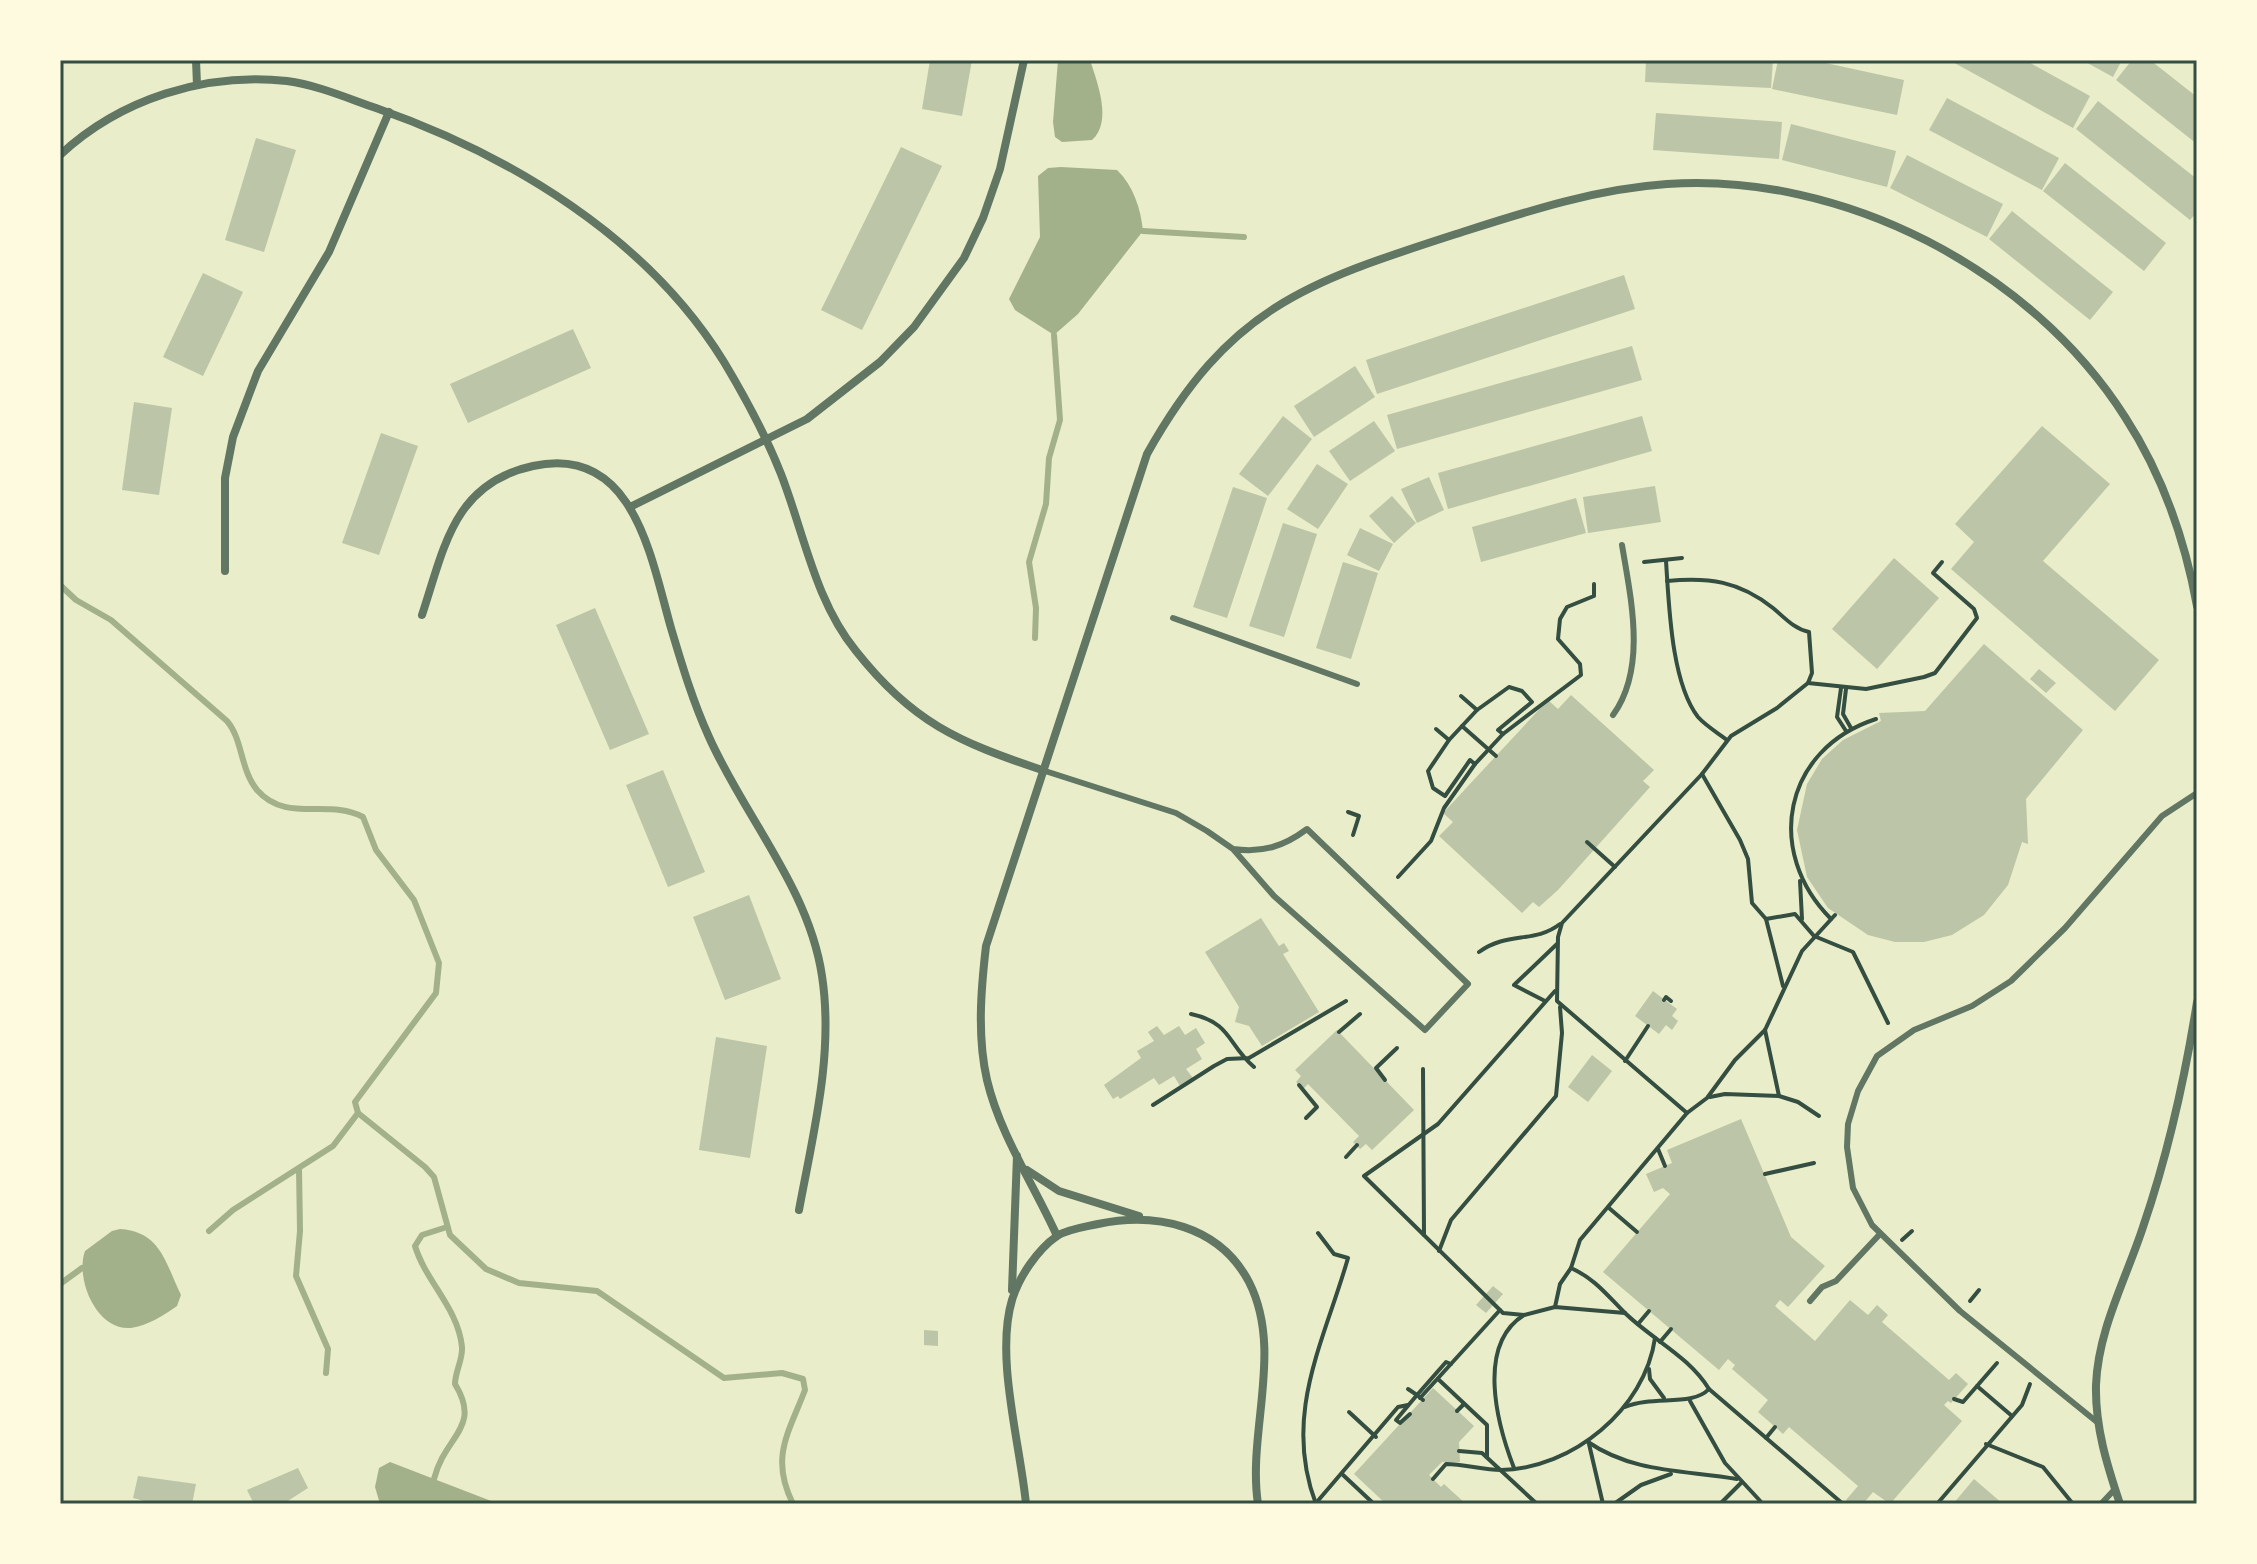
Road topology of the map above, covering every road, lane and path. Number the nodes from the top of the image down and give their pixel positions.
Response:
1 (196, 60) edge
2 (1024, 60) edge
3 (197, 85) junction
4 (389, 112) junction
5 (60, 155) edge
6 (764, 438) junction
7 (630, 507) junction
8 (1622, 545) dead end
9 (1682, 558) dead end
10 (1666, 561) junction
11 (1644, 562) dead end
12 (1942, 562) dead end
13 (225, 571) dead end
14 (1667, 581) junction
15 (1594, 584) dead end
16 (2197, 606) edge
17 (422, 615) dead end
18 (1173, 618) dead end
19 (1808, 683) junction
20 (1357, 684) dead end
21 (1844, 688) junction
22 (1461, 696) dead end
23 (1477, 710) junction
24 (1613, 715) dead end
25 (1876, 719) dead end
26 (1462, 726) junction
27 (1436, 729) dead end
28 (1849, 730) junction
29 (1503, 734) junction
30 (1449, 740) junction
31 (1727, 740) junction
32 (1489, 750) junction
33 (1496, 756) dead end
34 (1475, 764) junction
35 (1042, 770) junction
36 (1702, 774) junction
37 (2197, 793) edge
38 (1348, 812) dead end
39 (1353, 835) dead end
40 (1587, 842) dead end
41 (1233, 849) junction
42 (1615, 867) junction
43 (1799, 873) junction
44 (1398, 877) dead end
45 (1766, 919) junction
46 (1802, 919) junction
47 (1562, 923) junction
48 (1814, 936) junction
49 (1558, 942) junction
50 (1479, 952) dead end
51 (1556, 990) junction
52 (1783, 990) junction
53 (1664, 1000) dead end
54 (1346, 1001) dead end
55 (1671, 1001) dead end
56 (1546, 1002) junction
57 (2197, 1002) edge
58 (1559, 1004) junction
59 (1191, 1014) dead end
60 (1360, 1014) dead end
61 (1888, 1023) dead end
62 (1648, 1026) dead end
63 (1765, 1030) junction
64 (1339, 1032) dead end
65 (1397, 1048) dead end
66 (1243, 1058) junction
67 (1625, 1061) junction
68 (1254, 1067) dead end
69 (1423, 1069) dead end
70 (1385, 1080) dead end
71 (1299, 1085) dead end
72 (1779, 1096) junction
73 (1707, 1098) junction
74 (1153, 1105) dead end
75 (1687, 1113) junction
76 (1819, 1116) dead end
77 (1306, 1118) dead end
78 (1422, 1134) junction
79 (1357, 1145) dead end
80 (1658, 1149) junction
81 (1017, 1155) junction
82 (1346, 1157) dead end
83 (1814, 1163) dead end
84 (1665, 1166) dead end
85 (1024, 1168) junction
86 (1765, 1174) dead end
87 (1608, 1207) junction
88 (799, 1210) dead end
89 (1148, 1218) junction
90 (1912, 1231) dead end
91 (1637, 1232) dead end
92 (1318, 1233) dead end
93 (1880, 1234) junction
94 (1424, 1235) junction
95 (1057, 1236) junction
96 (1901, 1242) dead end
97 (1439, 1251) junction
98 (1571, 1268) junction
99 (1979, 1290) dead end
100 (1810, 1301) dead end
101 (1970, 1301) dead end
102 (1011, 1303) junction
103 (1555, 1307) junction
104 (1500, 1310) junction
105 (1649, 1311) dead end
106 (1625, 1313) junction
107 (1524, 1315) junction
108 (1638, 1324) junction
109 (1671, 1329) dead end
110 (1655, 1337) junction
111 (1660, 1342) junction
112 (1997, 1363) dead end
113 (1451, 1364) junction
114 (1649, 1365) junction
115 (1438, 1379) junction
116 (2030, 1384) dead end
117 (1977, 1386) junction
118 (1408, 1389) dead end
119 (1709, 1389) junction
120 (1420, 1398) junction
121 (1664, 1398) junction
122 (1954, 1399) dead end
123 (1690, 1401) junction
124 (1464, 1404) junction
125 (1408, 1405) junction
126 (1622, 1408) junction
127 (1457, 1411) dead end
128 (1349, 1412) dead end
129 (1410, 1414) dead end
130 (2012, 1416) junction
131 (1499, 1419) junction
132 (2097, 1422) junction
133 (1487, 1425) junction
134 (1775, 1427) dead end
135 (1376, 1437) junction
136 (1766, 1438) junction
137 (1588, 1442) junction
138 (1986, 1444) junction
139 (1459, 1451) dead end
140 (1487, 1457) junction
141 (1514, 1468) junction
142 (1500, 1470) junction
143 (1679, 1472) junction
144 (1342, 1474) junction
145 (1433, 1479) dead end
146 (1739, 1481) junction
147 (2115, 1489) junction
148 (1756, 1498) junction
149 (1026, 1504) edge
150 (1258, 1504) edge
151 (1316, 1504) edge
152 (1374, 1504) edge
153 (1537, 1504) edge
154 (1603, 1504) edge
155 (1614, 1504) edge
156 (1720, 1504) edge
157 (1751, 1504) edge
158 (1763, 1504) edge
159 (1843, 1504) edge
160 (1937, 1504) edge
161 (2073, 1504) edge
162 (2101, 1504) edge
163 (2120, 1504) edge

1 - 3 street
2 - 6 street
3 - 4 street
3 - 5 street
4 - 6 street
4 - 13 street
6 - 7 street
6 - 35 street
7 - 17 street
7 - 88 street
8 - 24 lane
9 - 10 path
10 - 11 path
10 - 14 path
12 - 21 path
14 - 19 path
14 - 31 path
15 - 29 path
16 - 35 street
18 - 20 lane
19 - 21 path
19 - 31 path
21 - 28 path
22 - 23 path
23 - 26 path
23 - 29 path
25 - 28 path
26 - 30 path
26 - 32 path
27 - 30 path
28 - 43 path
29 - 32 path
30 - 34 path
31 - 36 path
32 - 33 path
32 - 34 path
34 - 44 path
35 - 41 lane
35 - 81 street
36 - 42 path
36 - 45 path
37 - 93 lane
38 - 39 path
40 - 42 path
41 - 41 lane
42 - 47 path
43 - 46 path
43 - 48 path
45 - 46 path
45 - 52 path
46 - 48 path
47 - 49 path
47 - 50 path
48 - 52 path
48 - 61 path
49 - 51 path
49 - 56 path
51 - 56 path
51 - 58 path
52 - 63 path
53 - 55 path
54 - 66 path
56 - 78 path
57 - 132 street
58 - 67 path
58 - 97 path
59 - 66 path
60 - 64 path
62 - 67 path
63 - 72 path
63 - 73 path
65 - 70 path
66 - 68 path
66 - 74 path
67 - 75 path
69 - 78 path
71 - 77 path
72 - 73 path
72 - 76 path
73 - 75 path
75 - 80 path
78 - 94 path
78 - 94 path
79 - 82 path
80 - 84 path
80 - 87 path
81 - 85 street
81 - 102 street
83 - 86 path
85 - 89 street
85 - 95 street
87 - 91 path
87 - 98 path
89 - 95 street
89 - 150 street
90 - 96 path
92 - 151 path
93 - 100 lane
93 - 132 lane
94 - 97 path
95 - 102 street
97 - 104 path
98 - 103 path
98 - 106 path
99 - 101 path
102 - 149 street
103 - 106 path
103 - 107 path
104 - 107 path
104 - 113 path
105 - 108 path
106 - 108 path
107 - 131 path
108 - 110 path
109 - 111 path
110 - 111 path
110 - 114 path
111 - 119 path
112 - 117 path
113 - 115 path
113 - 120 path
114 - 121 path
114 - 126 path
115 - 120 path
115 - 124 path
116 - 130 path
117 - 122 path
117 - 130 path
118 - 120 path
119 - 123 path
119 - 136 path
120 - 125 path
121 - 123 path
121 - 126 path
123 - 146 path
124 - 127 path
124 - 133 path
125 - 129 path
125 - 135 path
126 - 137 path
128 - 135 path
130 - 138 path
131 - 133 path
131 - 141 path
132 - 147 street
133 - 140 path
134 - 136 path
135 - 144 path
136 - 159 path
137 - 141 path
137 - 143 path
137 - 154 path
138 - 160 path
138 - 161 path
139 - 140 path
140 - 142 path
141 - 142 path
142 - 145 path
142 - 153 path
143 - 146 path
143 - 155 path
144 - 151 path
144 - 152 path
146 - 148 path
146 - 156 path
147 - 162 lane
147 - 163 street
148 - 157 path
148 - 158 path

